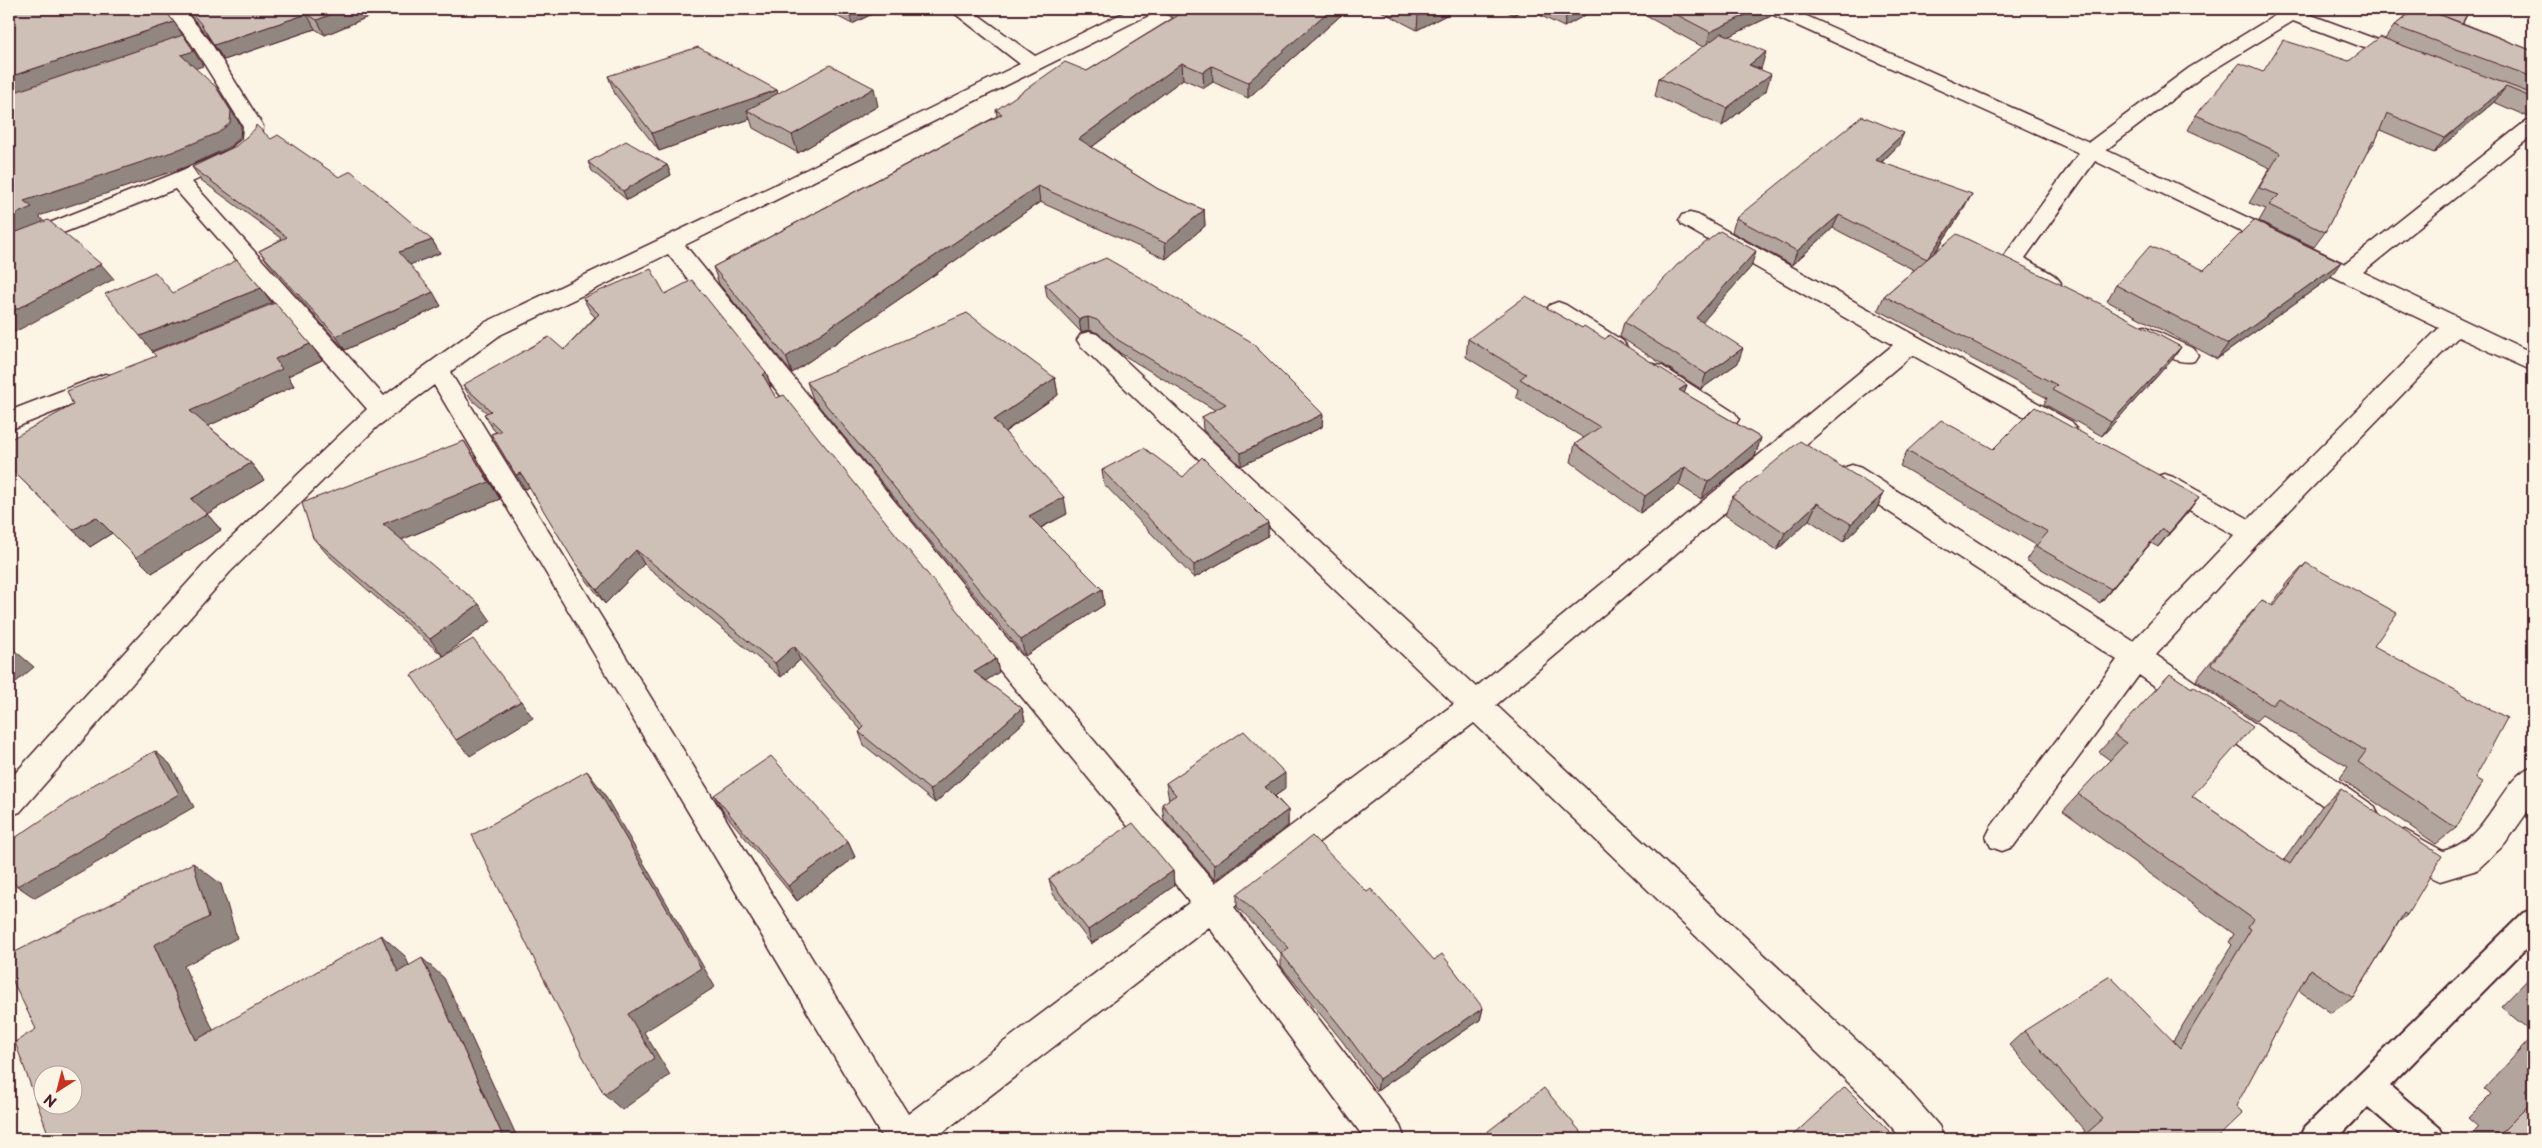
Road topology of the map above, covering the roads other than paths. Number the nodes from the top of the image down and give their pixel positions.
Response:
1 (173, 9) edge
2 (958, 9) edge
3 (1145, 9) edge
4 (1776, 9) edge
5 (2295, 11) edge
6 (2421, 63) edge
7 (1033, 64) junction
8 (2533, 125) edge
9 (2091, 151) junction
10 (179, 180) junction
11 (1690, 220) dead end
12 (671, 243) junction
13 (9, 248) edge
14 (2348, 273) junction
15 (2067, 292) edge
16 (1558, 310) dead end
17 (2127, 324) edge
18 (2455, 326) junction
19 (1089, 340) dead end
20 (1910, 344) junction
21 (2186, 355) dead end
22 (2533, 363) edge
23 (437, 370) junction
24 (127, 373) edge
25 (382, 410) junction
26 (9, 421) edge
27 (1770, 441) junction
28 (2090, 443) edge
29 (2141, 471) edge
30 (2252, 532) junction
31 (2136, 656) junction
32 (1476, 704) junction
33 (2533, 779) edge
34 (9, 802) edge
35 (2002, 837) dead end
36 (1213, 905) junction
37 (2533, 922) edge
38 (2367, 1086) junction
39 (904, 1139) edge
40 (1387, 1139) edge
41 (1926, 1139) edge
42 (2315, 1139) edge
43 (2430, 1139) edge

1 - 10 street
2 - 7 street
3 - 7 street
4 - 9 street
5 - 6 street
5 - 9 street
7 - 12 street
8 - 14 street
9 - 14 street
9 - 15 street
10 - 13 street
10 - 25 street
11 - 20 street
12 - 23 street
12 - 36 street
14 - 18 street
16 - 27 street
17 - 21 street
18 - 22 street
18 - 30 street
19 - 32 street
20 - 27 street
20 - 28 street
23 - 25 street
23 - 39 street
24 - 26 street
25 - 34 street
27 - 31 street
27 - 32 street
29 - 30 street
30 - 31 street
31 - 33 street
31 - 35 street
32 - 36 street
32 - 41 street
36 - 39 street
36 - 40 street
37 - 38 lane
38 - 42 lane
38 - 43 lane

